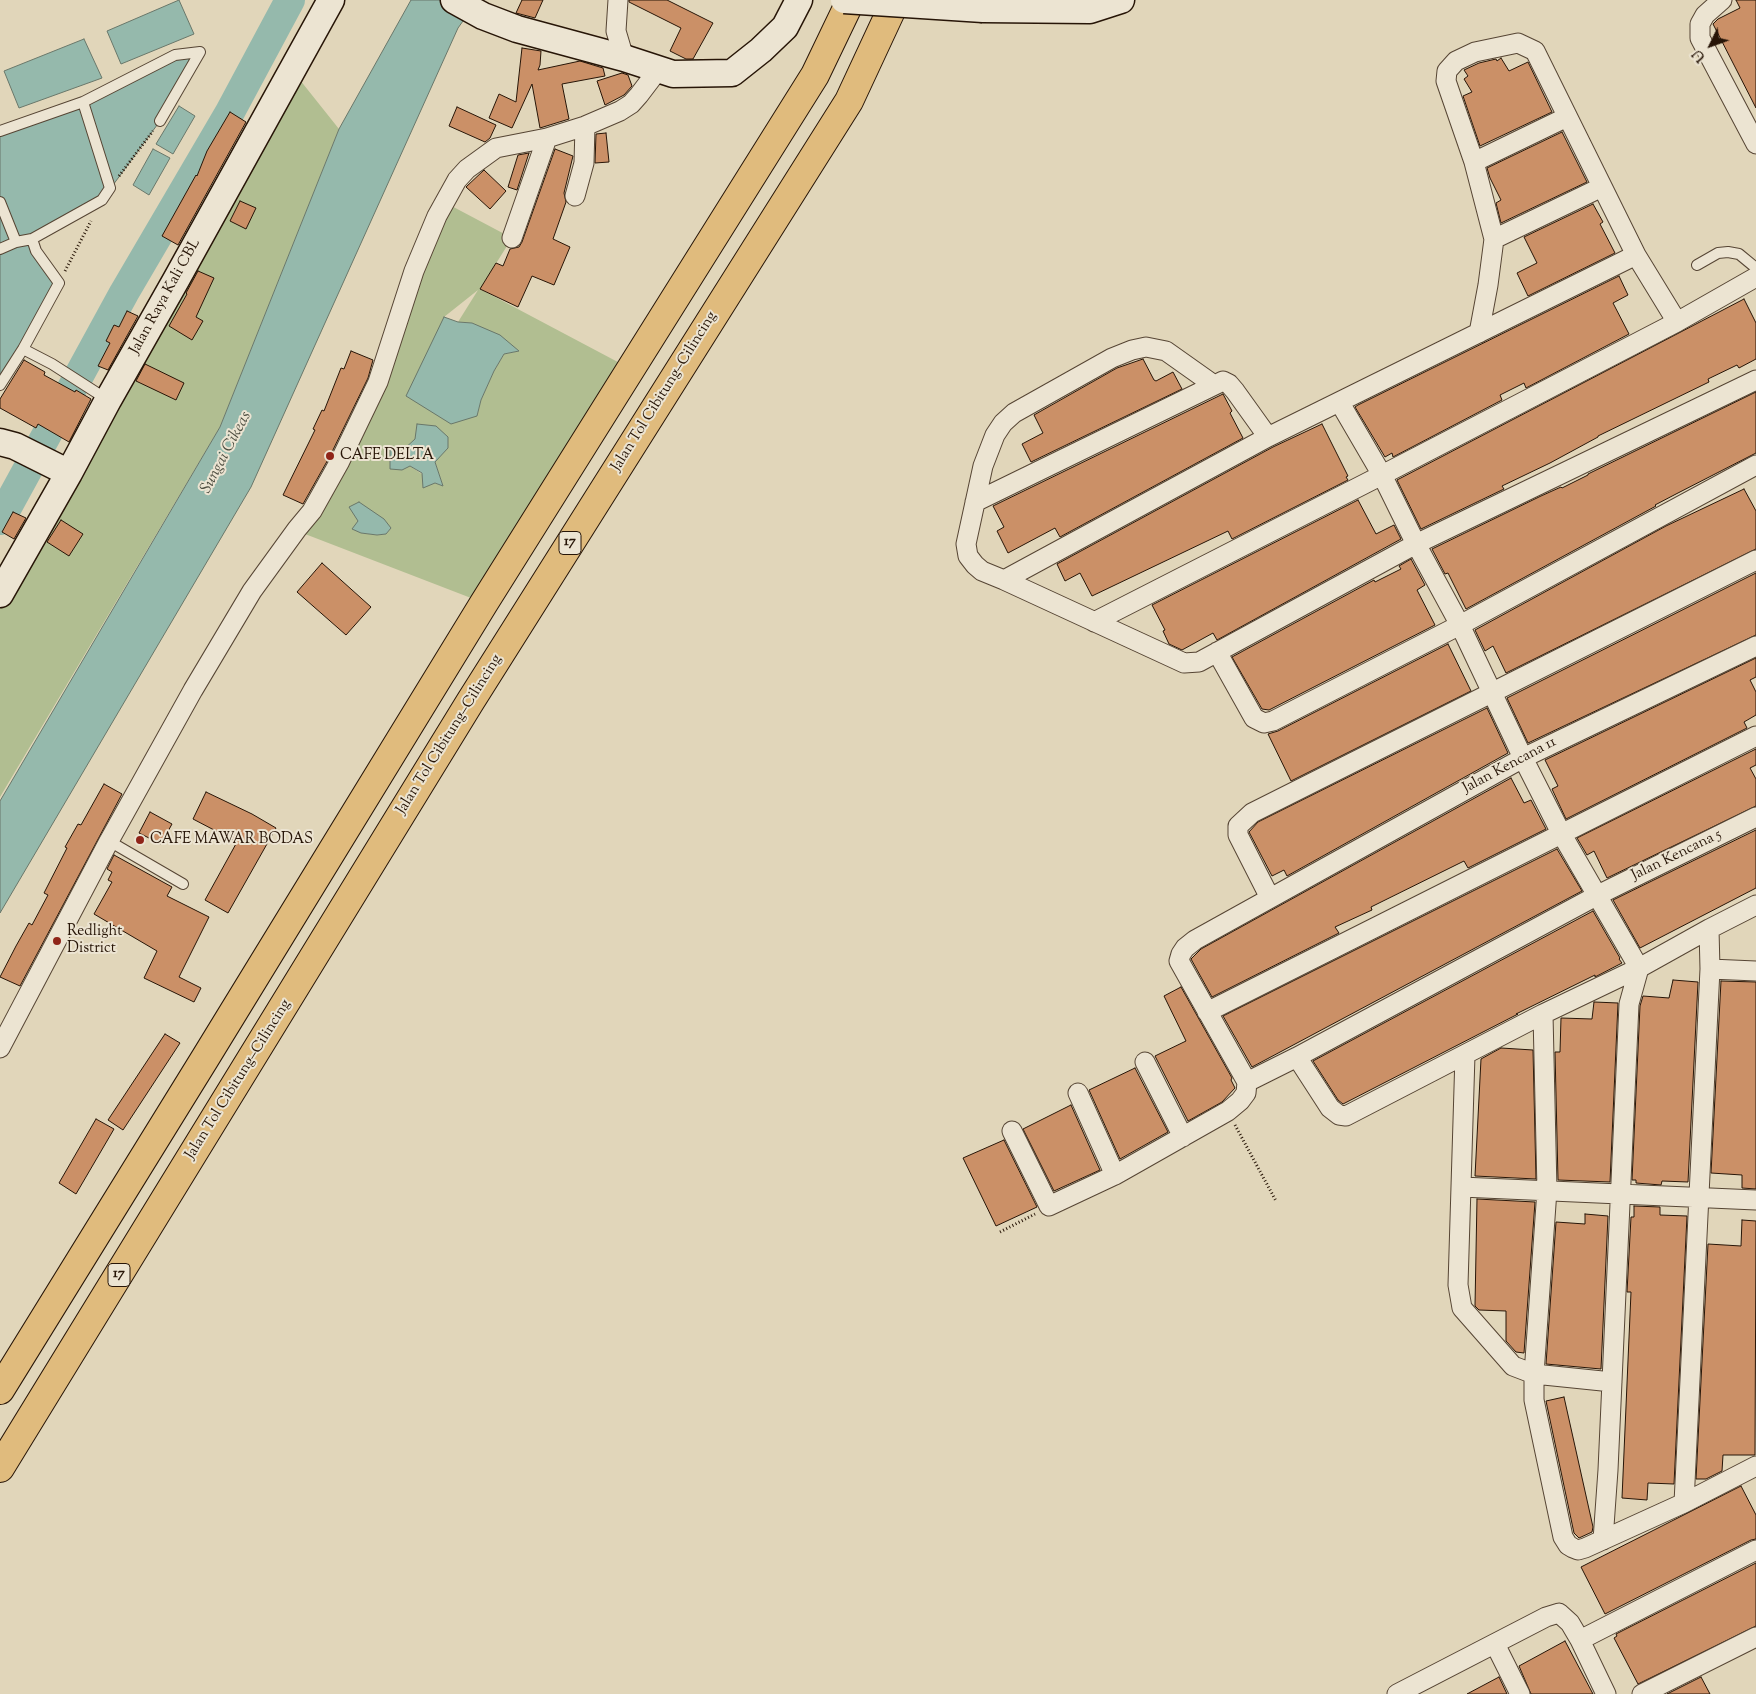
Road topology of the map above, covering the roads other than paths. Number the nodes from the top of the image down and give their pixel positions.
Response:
1 (331, 0) edge
2 (454, 0) edge
3 (618, 0) edge
4 (799, 0) edge
5 (844, 0) edge
6 (851, 0) edge
7 (896, 0) edge
8 (1121, 0) edge
9 (1722, 0) edge
10 (624, 58) junction
11 (658, 70) junction
12 (82, 102) junction
13 (1567, 116) junction
14 (160, 121) road end
15 (585, 126) junction
16 (0, 131) edge
17 (547, 138) junction
18 (1756, 144) edge
19 (1474, 162) junction
20 (1602, 187) junction
21 (575, 196) dead end
22 (0, 202) edge
23 (512, 238) dead end
24 (32, 239) junction
25 (1494, 239) junction
26 (16, 242) junction
27 (0, 249) edge
28 (1636, 255) junction
29 (1697, 264) dead end
30 (1756, 268) edge
31 (1756, 277) edge
32 (1676, 322) junction
33 (1478, 333) junction
34 (23, 349) junction
35 (1756, 380) edge
36 (0, 385) edge
37 (1214, 385) junction
38 (98, 393) junction
39 (1340, 403) junction
40 (1268, 437) junction
41 (7, 444) edge
42 (1755, 469) edge
43 (69, 473) junction
44 (1382, 475) junction
45 (975, 502) junction
46 (1416, 544) junction
47 (1756, 560) edge
48 (1004, 580) junction
49 (0, 594) edge
50 (1094, 622) junction
51 (1460, 624) junction
52 (1756, 646) edge
53 (1217, 652) junction
54 (1491, 692) junction
55 (1756, 736) edge
56 (1523, 758) junction
57 (1756, 817) edge
58 (1561, 833) junction
59 (109, 841) junction
60 (183, 884) dead end
61 (1598, 895) junction
62 (1270, 898) junction
63 (1756, 905) edge
64 (1709, 929) junction
65 (1639, 968) junction
66 (1710, 969) junction
67 (1756, 970) edge
68 (1207, 1012) junction
69 (1543, 1014) junction
70 (0, 1048) edge
71 (1465, 1055) junction
72 (1297, 1057) junction
73 (1145, 1062) dead end
74 (1247, 1082) junction
75 (1078, 1093) dead end
76 (1012, 1131) dead end
77 (1183, 1137) junction
78 (1115, 1175) junction
79 (1461, 1187) junction
80 (1547, 1190) junction
81 (1621, 1194) junction
82 (1698, 1197) junction
83 (1756, 1200) edge
84 (1534, 1374) junction
85 (1612, 1382) junction
86 (0, 1390) edge
87 (1756, 1466) edge
88 (0, 1468) edge
89 (1684, 1503) junction
90 (1603, 1540) junction
91 (1756, 1550) edge
92 (1756, 1637) edge
93 (1580, 1640) junction
94 (1494, 1644) junction
95 (1431, 1686) edge
96 (1397, 1694) edge
97 (1520, 1694) edge
98 (1606, 1694) edge
99 (1642, 1694) edge

1 - 38 street, Jalan Raya Kali CBL
2 - 10 street
3 - 10 street
4 - 11 street
5 - 8 street, bridge
6 - 86 highway
7 - 88 highway, Jalan Tol Cibitung–Cilincing / 17
9 - 18 street
10 - 11 street
11 - 15 street
12 - 14 lane
12 - 16 lane
12 - 24 lane
13 - 19 street
13 - 19 street
13 - 20 street
15 - 17 street
15 - 21 street
17 - 23 street
17 - 59 street
19 - 25 street
20 - 25 street
20 - 28 street
22 - 26 lane
24 - 26 lane
24 - 34 lane
25 - 33 street
26 - 27 lane
28 - 32 street
28 - 33 street
29 - 30 lane
31 - 32 street
32 - 44 street
33 - 39 street
34 - 36 lane
34 - 38 lane
35 - 46 street
37 - 40 street
37 - 45 street
37 - 45 street
38 - 43 street, Jalan Raya Kali CBL
39 - 40 street
39 - 44 street
40 - 48 street
41 - 43 street
42 - 51 street
43 - 49 street, Jalan Raya Kali CBL
44 - 46 street
44 - 50 street
45 - 48 street
46 - 51 street
46 - 53 street
47 - 54 street
48 - 50 street
50 - 53 street
51 - 53 street
51 - 54 street
52 - 56 street, Jalan Kencana 11
54 - 56 street
54 - 62 street
55 - 58 street
56 - 58 street
56 - 62 street, Jalan Kencana 11
57 - 61 street, Jalan Kencana 5
58 - 61 street
58 - 68 street
59 - 60 lane
59 - 70 street
61 - 65 street
61 - 72 street, Jalan Kencana 5
62 - 68 street, Jalan Kencana 11
63 - 64 street
64 - 65 street
64 - 66 street
65 - 69 street
65 - 81 street
66 - 67 street
66 - 82 street
68 - 74 street, Jalan Kencana 11
69 - 71 street
69 - 80 street
71 - 72 street
71 - 79 street
72 - 74 street, Jalan Kencana 5
73 - 77 street
74 - 77 street
75 - 78 street
76 - 78 street
77 - 78 street
79 - 80 street
79 - 84 street
80 - 81 street
80 - 84 street
81 - 82 street
81 - 85 street
82 - 83 street
82 - 89 street
84 - 85 street
84 - 90 street
85 - 90 street
87 - 89 street
89 - 90 street
91 - 93 street
92 - 99 street
93 - 94 street
93 - 98 street
94 - 95 street
94 - 97 street
95 - 96 street

